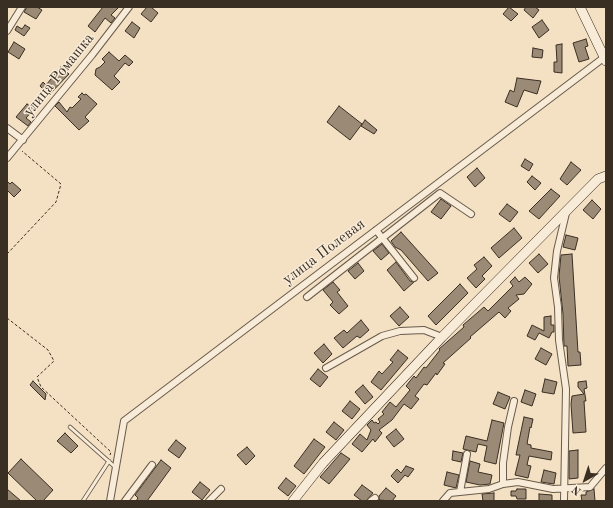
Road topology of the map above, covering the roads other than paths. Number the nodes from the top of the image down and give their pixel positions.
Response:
1 (22, 7) edge
2 (129, 7) edge
3 (580, 7) edge
4 (7, 31) edge
5 (606, 58) edge
6 (7, 128) edge
7 (23, 140) junction
8 (7, 158) edge
9 (606, 176) edge
10 (566, 211) junction
11 (471, 214) dead end
12 (376, 230) junction
13 (382, 238) junction
14 (414, 278) dead end
15 (307, 297) dead end
16 (442, 337) junction
17 (326, 368) dead end
18 (514, 401) dead end
19 (70, 427) dead end
20 (467, 454) dead end
21 (109, 461) junction
22 (152, 465) dead end
23 (116, 468) junction
24 (606, 468) edge
25 (503, 484) junction
26 (563, 487) junction
27 (220, 489) dead end
28 (460, 492) junction
29 (295, 500) edge
30 (83, 501) edge
31 (110, 501) edge
32 (125, 501) edge
33 (209, 501) edge
34 (443, 501) edge
35 (564, 501) edge

1 - 4 street
2 - 7 street, улица Ромашка
3 - 5 street
5 - 12 street, улица Полевая
6 - 7 street
7 - 8 street, улица Ромашка
9 - 10 street
10 - 16 street
10 - 26 street
11 - 13 street
12 - 13 street
12 - 23 street, улица Полевая
13 - 14 street
13 - 15 street
16 - 17 street
16 - 29 street
18 - 25 street
19 - 21 lane
20 - 28 street
21 - 23 lane
21 - 30 lane
22 - 32 street
23 - 31 street, улица Полевая
24 - 26 street
25 - 26 street
25 - 28 street
26 - 35 street
27 - 33 street
28 - 34 street

